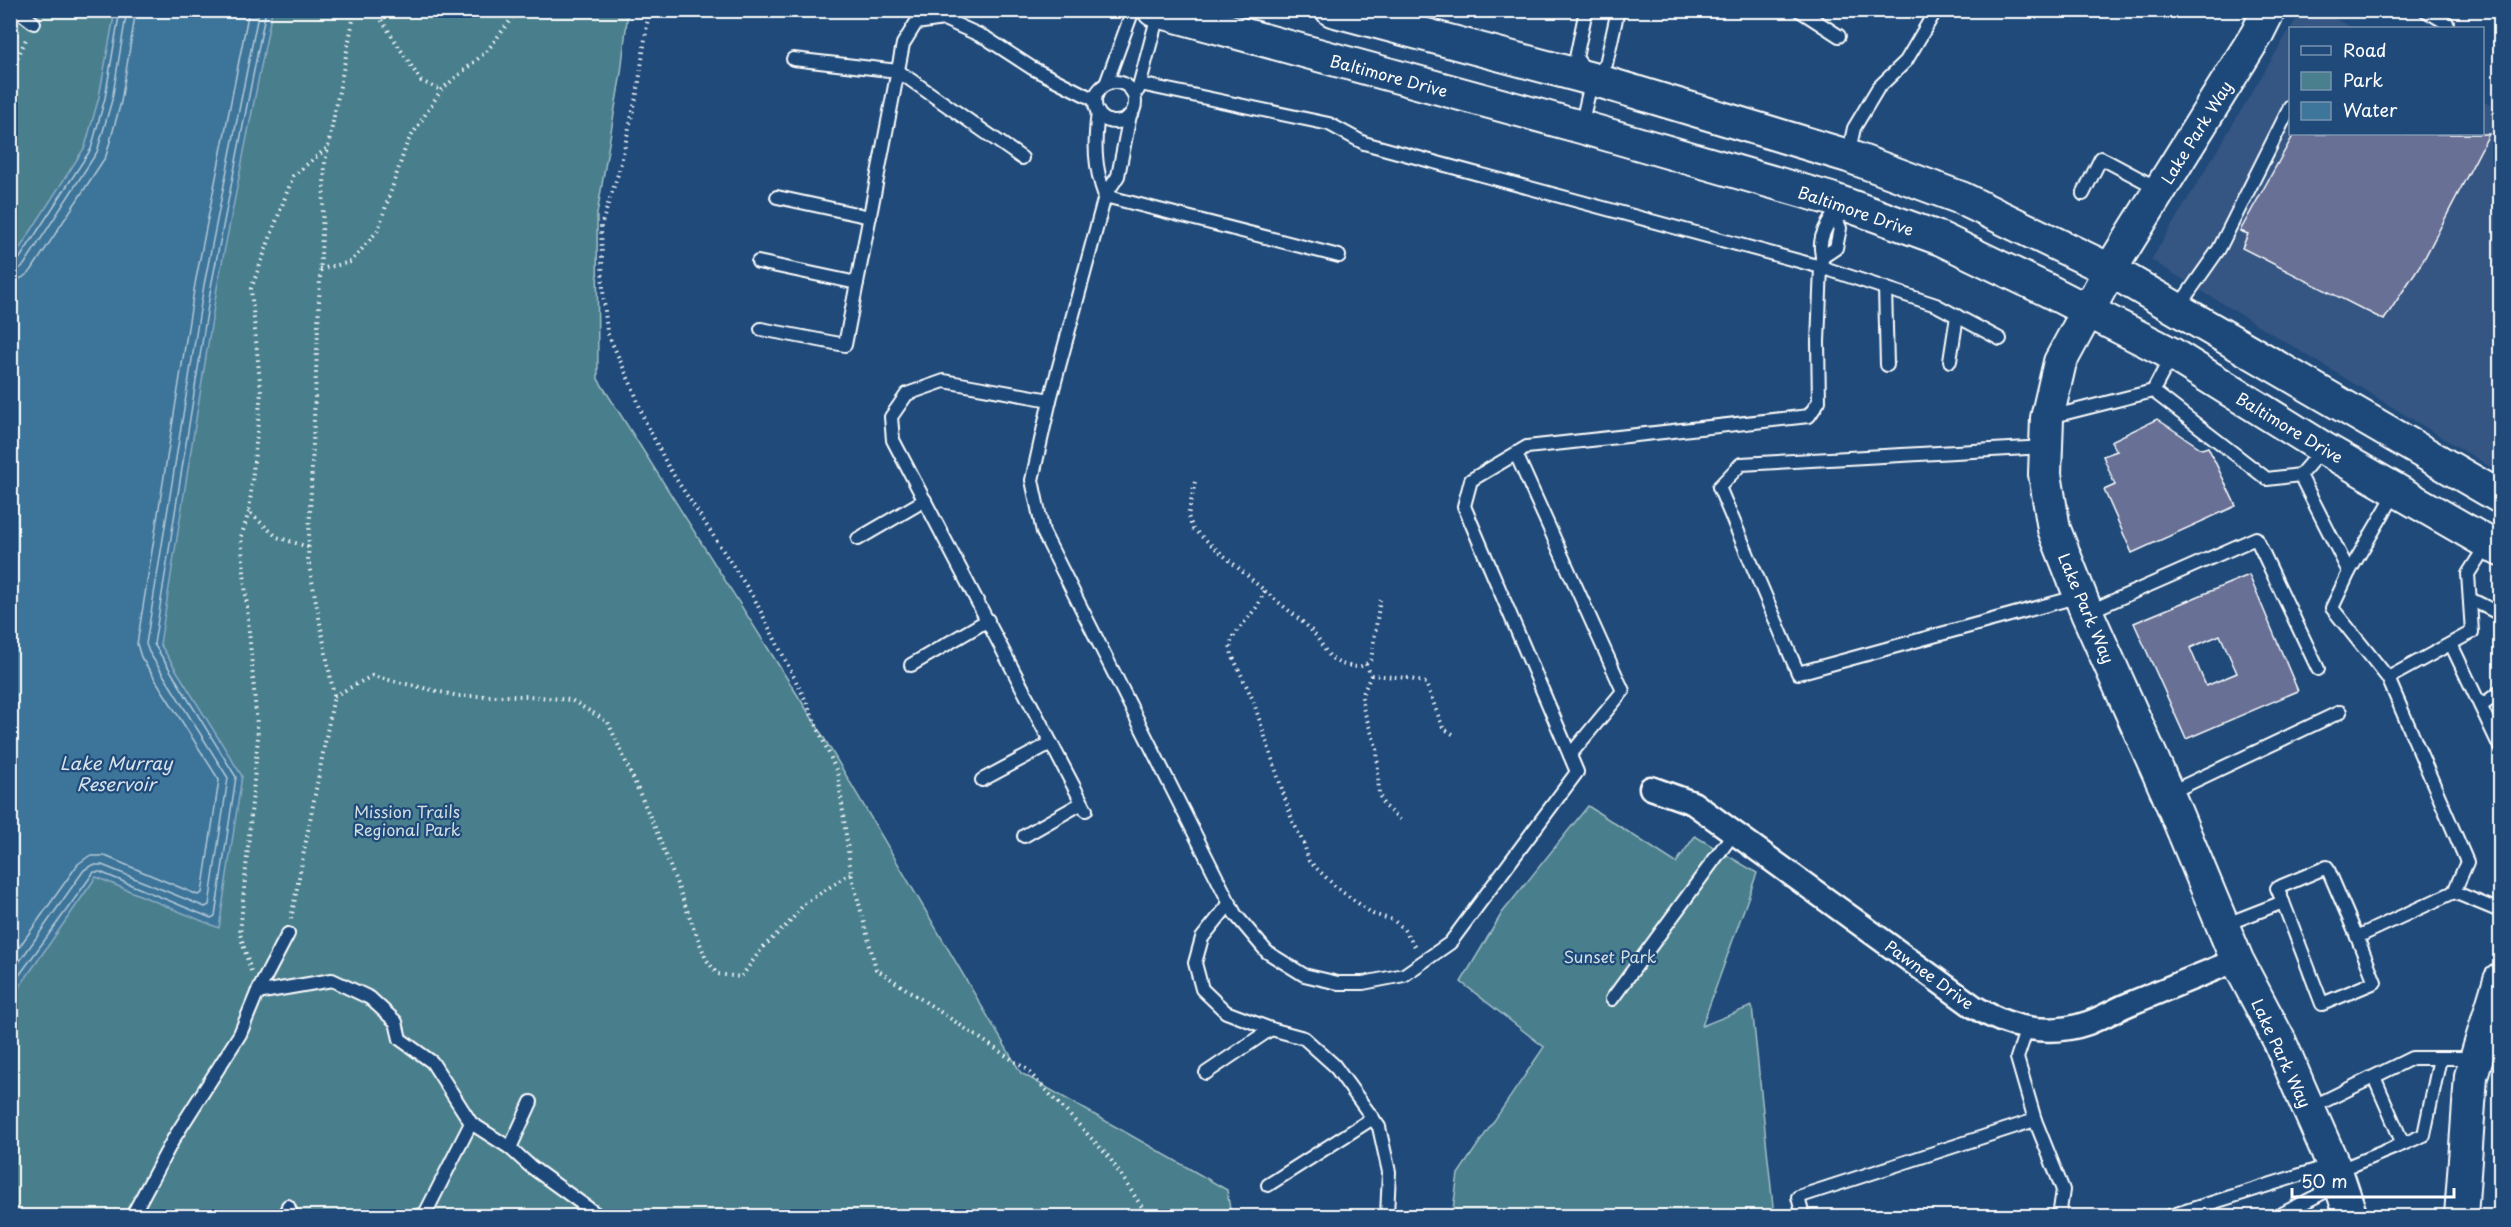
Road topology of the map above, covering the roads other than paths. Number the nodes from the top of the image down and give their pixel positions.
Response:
1 (17, 10) edge
2 (1332, 10) edge
3 (1586, 10) edge
4 (1618, 10) edge
5 (1799, 10) edge
6 (1936, 10) edge
7 (2268, 10) edge
8 (2425, 10) edge
9 (1151, 11) edge
10 (34, 22) road end
11 (2447, 24) dead end
12 (1839, 36) dead end
13 (793, 59) dead end
14 (898, 70) junction
15 (1592, 80) junction
16 (1106, 84) junction
17 (1140, 84) junction
18 (1135, 102) junction
19 (1096, 106) junction
20 (2289, 109) edge
21 (1130, 115) junction
22 (1581, 127) junction
23 (1848, 156) junction
24 (1022, 158) dead end
25 (2160, 190) junction
26 (2083, 194) dead end
27 (1105, 196) junction
28 (777, 197) dead end
29 (1837, 209) junction
30 (870, 217) junction
31 (1339, 256) dead end
32 (758, 261) dead end
33 (1823, 261) junction
34 (2110, 270) junction
35 (857, 283) junction
36 (1885, 288) junction
37 (2176, 309) junction
38 (2087, 310) junction
39 (1957, 316) junction
40 (761, 329) dead end
41 (2000, 339) dead end
42 (2172, 354) junction
43 (1950, 361) dead end
44 (1887, 365) dead end
45 (2153, 391) junction
46 (1050, 400) junction
47 (2046, 432) junction
48 (2323, 448) junction
49 (1516, 454) junction
50 (2300, 475) junction
51 (2397, 490) junction
52 (2500, 497) edge
53 (925, 500) junction
54 (858, 539) dead end
55 (2494, 547) edge
56 (2349, 572) junction
57 (2470, 599) junction
58 (2084, 604) junction
59 (2500, 614) edge
60 (988, 620) junction
61 (2451, 644) junction
62 (911, 665) dead end
63 (2318, 669) dead end
64 (2388, 678) junction
65 (2500, 692) edge
66 (2481, 706) junction
67 (2340, 712) dead end
68 (1052, 743) junction
69 (2500, 747) edge
70 (1570, 755) junction
71 (982, 780) dead end
72 (1652, 788) dead end
73 (2168, 794) junction
74 (1733, 834) junction
75 (1024, 836) dead end
76 (2454, 892) junction
77 (2283, 902) junction
78 (1230, 903) junction
79 (2500, 911) edge
80 (2222, 926) junction
81 (288, 934) road end
82 (2357, 937) junction
83 (2237, 960) junction
84 (2500, 980) edge
85 (257, 993) junction
86 (1612, 999) dead end
87 (2027, 1028) junction
88 (1271, 1029) junction
89 (2440, 1058) junction
90 (2476, 1058) junction
91 (1206, 1073) dead end
92 (2374, 1077) junction
93 (531, 1102) dead end
94 (2309, 1109) junction
95 (1373, 1118) junction
96 (2035, 1120) junction
97 (471, 1123) junction
98 (2403, 1144) junction
99 (510, 1148) junction
100 (2336, 1173) junction
101 (1268, 1185) dead end
102 (579, 1202) junction
103 (132, 1216) edge
104 (417, 1216) edge
105 (587, 1216) edge
106 (599, 1216) edge
107 (1387, 1216) edge
108 (1803, 1216) edge
109 (2062, 1216) edge
110 (2170, 1216) edge
111 (2278, 1216) edge
112 (2351, 1216) edge
113 (2461, 1216) edge

1 - 10 lane
2 - 15 main road
3 - 15 lane
4 - 15 lane
5 - 12 lane
6 - 23 lane
7 - 25 main road, Lake Park Way
8 - 11 lane
9 - 16 lane
9 - 17 lane
9 - 22 main road, Baltimore Drive
13 - 14 lane
14 - 19 lane
14 - 24 lane
14 - 30 lane
15 - 22 lane
15 - 23 main road
16 - 18 lane
16 - 19 lane
17 - 18 lane
17 - 33 lane
18 - 21 lane
19 - 21 lane
19 - 27 lane
20 - 37 lane
21 - 27 lane
22 - 29 main road, Baltimore Drive
23 - 29 main road
23 - 34 main road
25 - 26 lane
25 - 34 main road, Lake Park Way
27 - 31 lane
27 - 46 lane
28 - 30 lane
29 - 33 lane
29 - 38 main road, Baltimore Drive
30 - 35 lane
32 - 35 lane
33 - 36 lane
33 - 49 lane
34 - 37 main road
34 - 38 main road, Lake Park Way
35 - 40 lane
36 - 39 lane
36 - 44 lane
37 - 52 main road
38 - 42 main road, Baltimore Drive
38 - 47 main road, Lake Park Way
39 - 41 lane
39 - 43 lane
42 - 45 lane
42 - 48 main road, Baltimore Drive
45 - 47 lane
45 - 50 lane
46 - 53 lane
46 - 78 lane
47 - 58 main road, Lake Park Way
47 - 58 lane
48 - 50 lane
48 - 51 main road, Baltimore Drive
49 - 70 lane
49 - 70 lane
50 - 56 lane
51 - 55 main road, Baltimore Drive
51 - 56 lane
53 - 54 lane
53 - 60 lane
55 - 57 lane
56 - 64 lane
57 - 59 lane
57 - 61 lane
58 - 63 lane
58 - 73 main road, Lake Park Way
60 - 62 lane
60 - 68 lane
61 - 64 lane
61 - 66 lane
64 - 76 lane
65 - 66 lane
66 - 69 lane
67 - 73 lane
68 - 71 lane
68 - 75 lane
70 - 78 lane
72 - 74 street, Pawnee Drive
73 - 80 main road, Lake Park Way
74 - 86 lane
74 - 87 street, Pawnee Drive
76 - 79 lane
76 - 82 lane
77 - 80 lane
77 - 82 lane
77 - 82 lane
78 - 88 lane
80 - 83 main road, Lake Park Way
81 - 85 lane
83 - 87 street, Pawnee Drive
83 - 94 main road, Lake Park Way
84 - 90 main road
85 - 97 lane
85 - 103 lane
87 - 96 lane
88 - 91 lane
88 - 95 lane
89 - 90 lane
89 - 92 lane
89 - 98 lane
90 - 113 main road
92 - 94 lane
92 - 98 lane
93 - 99 lane
94 - 100 main road, Lake Park Way
95 - 101 lane
95 - 107 lane
96 - 108 lane
96 - 109 lane
97 - 99 lane
97 - 104 lane
98 - 100 lane
99 - 102 lane
100 - 110 lane
100 - 111 lane
100 - 112 main road, Lake Park Way
102 - 105 lane
102 - 106 lane

